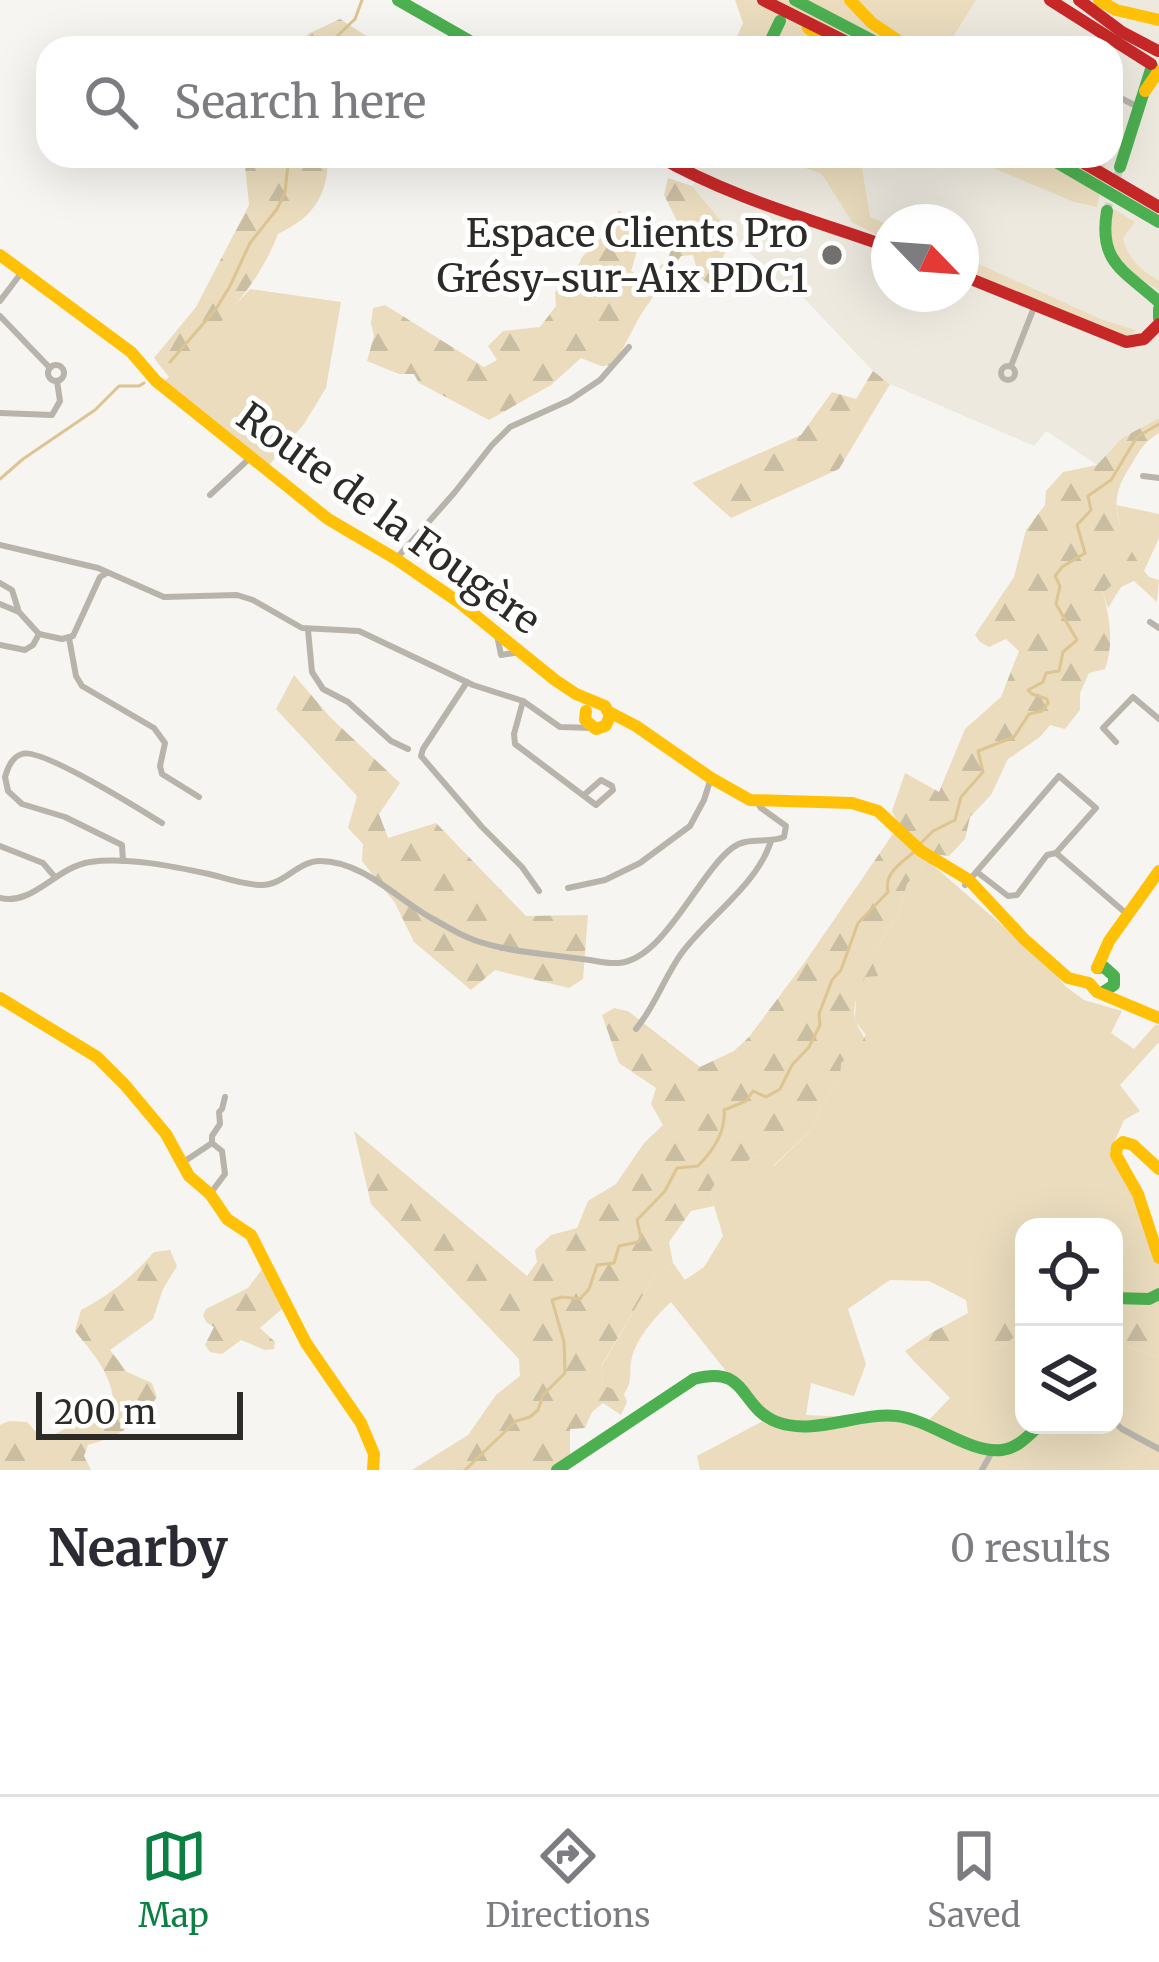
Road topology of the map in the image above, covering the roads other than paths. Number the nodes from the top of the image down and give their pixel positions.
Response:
1 (398, 0) edge
2 (795, 0) edge
3 (850, 0) edge
4 (1038, 0) edge
5 (1052, 0) edge
6 (1100, 0) edge
7 (1111, 0) edge
8 (769, 3) edge
9 (1077, 3) edge
10 (1129, 11) junction
11 (1158, 20) edge
12 (782, 21) dead end
13 (461, 36) edge
14 (775, 36) edge
15 (819, 36) edge
16 (835, 36) edge
17 (864, 36) edge
18 (891, 36) edge
19 (1120, 36) edge
20 (1123, 38) edge
21 (1155, 63) edge
22 (1123, 99) edge
23 (1138, 107) junction
24 (1123, 156) tunnel mouth
25 (680, 168) edge
26 (1078, 168) edge
27 (1081, 168) edge
28 (1159, 207) edge
29 (1107, 211) tunnel mouth
30 (1159, 222) edge
31 (871, 241) edge
32 (0, 255) edge
33 (22, 272) junction
34 (979, 282) edge
35 (0, 301) edge
36 (1035, 305) junction
37 (1159, 313) edge
38 (0, 316) edge
39 (629, 347) dead end
40 (1011, 366) dead end
41 (0, 412) edge
42 (251, 457) junction
43 (1143, 476) dead end
44 (1159, 478) edge
45 (210, 495) dead end
46 (0, 544) edge
47 (396, 559) junction
48 (107, 573) junction
49 (0, 583) edge
50 (0, 604) edge
51 (19, 612) junction
52 (1150, 622) dead end
53 (1159, 628) edge
54 (308, 630) junction
55 (39, 634) junction
56 (72, 635) junction
57 (0, 645) edge
58 (467, 682) junction
59 (523, 700) junction
60 (593, 718) junction
61 (1159, 719) edge
62 (1116, 742) dead end
63 (408, 749) dead end
64 (711, 778) junction
65 (584, 795) junction
66 (199, 797) dead end
67 (757, 802) junction
68 (162, 823) dead end
69 (771, 841) junction
70 (0, 846) edge
71 (1056, 853) junction
72 (123, 861) junction
73 (1159, 871) edge
74 (54, 876) junction
75 (970, 879) junction
76 (568, 888) dead end
77 (538, 890) dead end
78 (0, 898) edge
79 (1128, 914) junction
80 (1096, 974) junction
81 (1108, 989) junction
82 (0, 998) edge
83 (1159, 1018) edge
84 (636, 1029) dead end
85 (225, 1097) dead end
86 (212, 1143) junction
87 (182, 1163) junction
88 (1159, 1168) edge
89 (210, 1193) junction
90 (1159, 1258) edge
91 (1159, 1294) edge
92 (1123, 1298) edge
93 (1123, 1431) edge
94 (1030, 1434) edge
95 (1159, 1449) edge
96 (993, 1450) junction
97 (373, 1470) edge
98 (556, 1470) edge
99 (982, 1470) edge

1 - 13 main road
2 - 17 main road
3 - 18 main road
4 - 9 main road
5 - 9 main road
6 - 10 main road
7 - 10 main road
8 - 15 main road
8 - 16 main road
9 - 19 main road
10 - 11 main road
12 - 14 main road
20 - 21 main road
21 - 23 main road
22 - 23 street
23 - 24 main road
25 - 31 main road
26 - 30 main road
27 - 28 main road
29 - 37 main road
32 - 33 main road, Route de la Fougère
33 - 35 street
33 - 42 main road, Route de la Fougère
34 - 36 main road
36 - 37 main road
36 - 40 street
38 - 41 street
39 - 47 street
42 - 45 street
42 - 47 main road, Route de la Fougère
43 - 44 street
46 - 48 street
47 - 60 main road, Route de la Fougère
48 - 54 street
48 - 56 street
49 - 51 street
50 - 51 street
51 - 55 street
52 - 53 street
54 - 58 street
54 - 63 street
55 - 56 street
55 - 57 street
56 - 66 street
58 - 59 street
58 - 77 street
59 - 60 street
59 - 65 street
60 - 64 main road
61 - 62 street
64 - 67 main road
64 - 76 street
65 - 65 street
67 - 69 street
67 - 75 main road
68 - 72 street
69 - 72 street
69 - 84 street
70 - 74 street
71 - 75 street
71 - 75 street
71 - 79 street
72 - 74 street
73 - 79 main road
74 - 78 street
75 - 80 main road
79 - 80 main road
80 - 81 main road
80 - 81 main road
81 - 83 main road
82 - 87 main road
85 - 86 street
86 - 87 street
86 - 89 street
87 - 89 main road
88 - 90 main road
89 - 97 main road
91 - 92 main road
93 - 95 street
94 - 96 main road
96 - 98 main road
96 - 99 street

